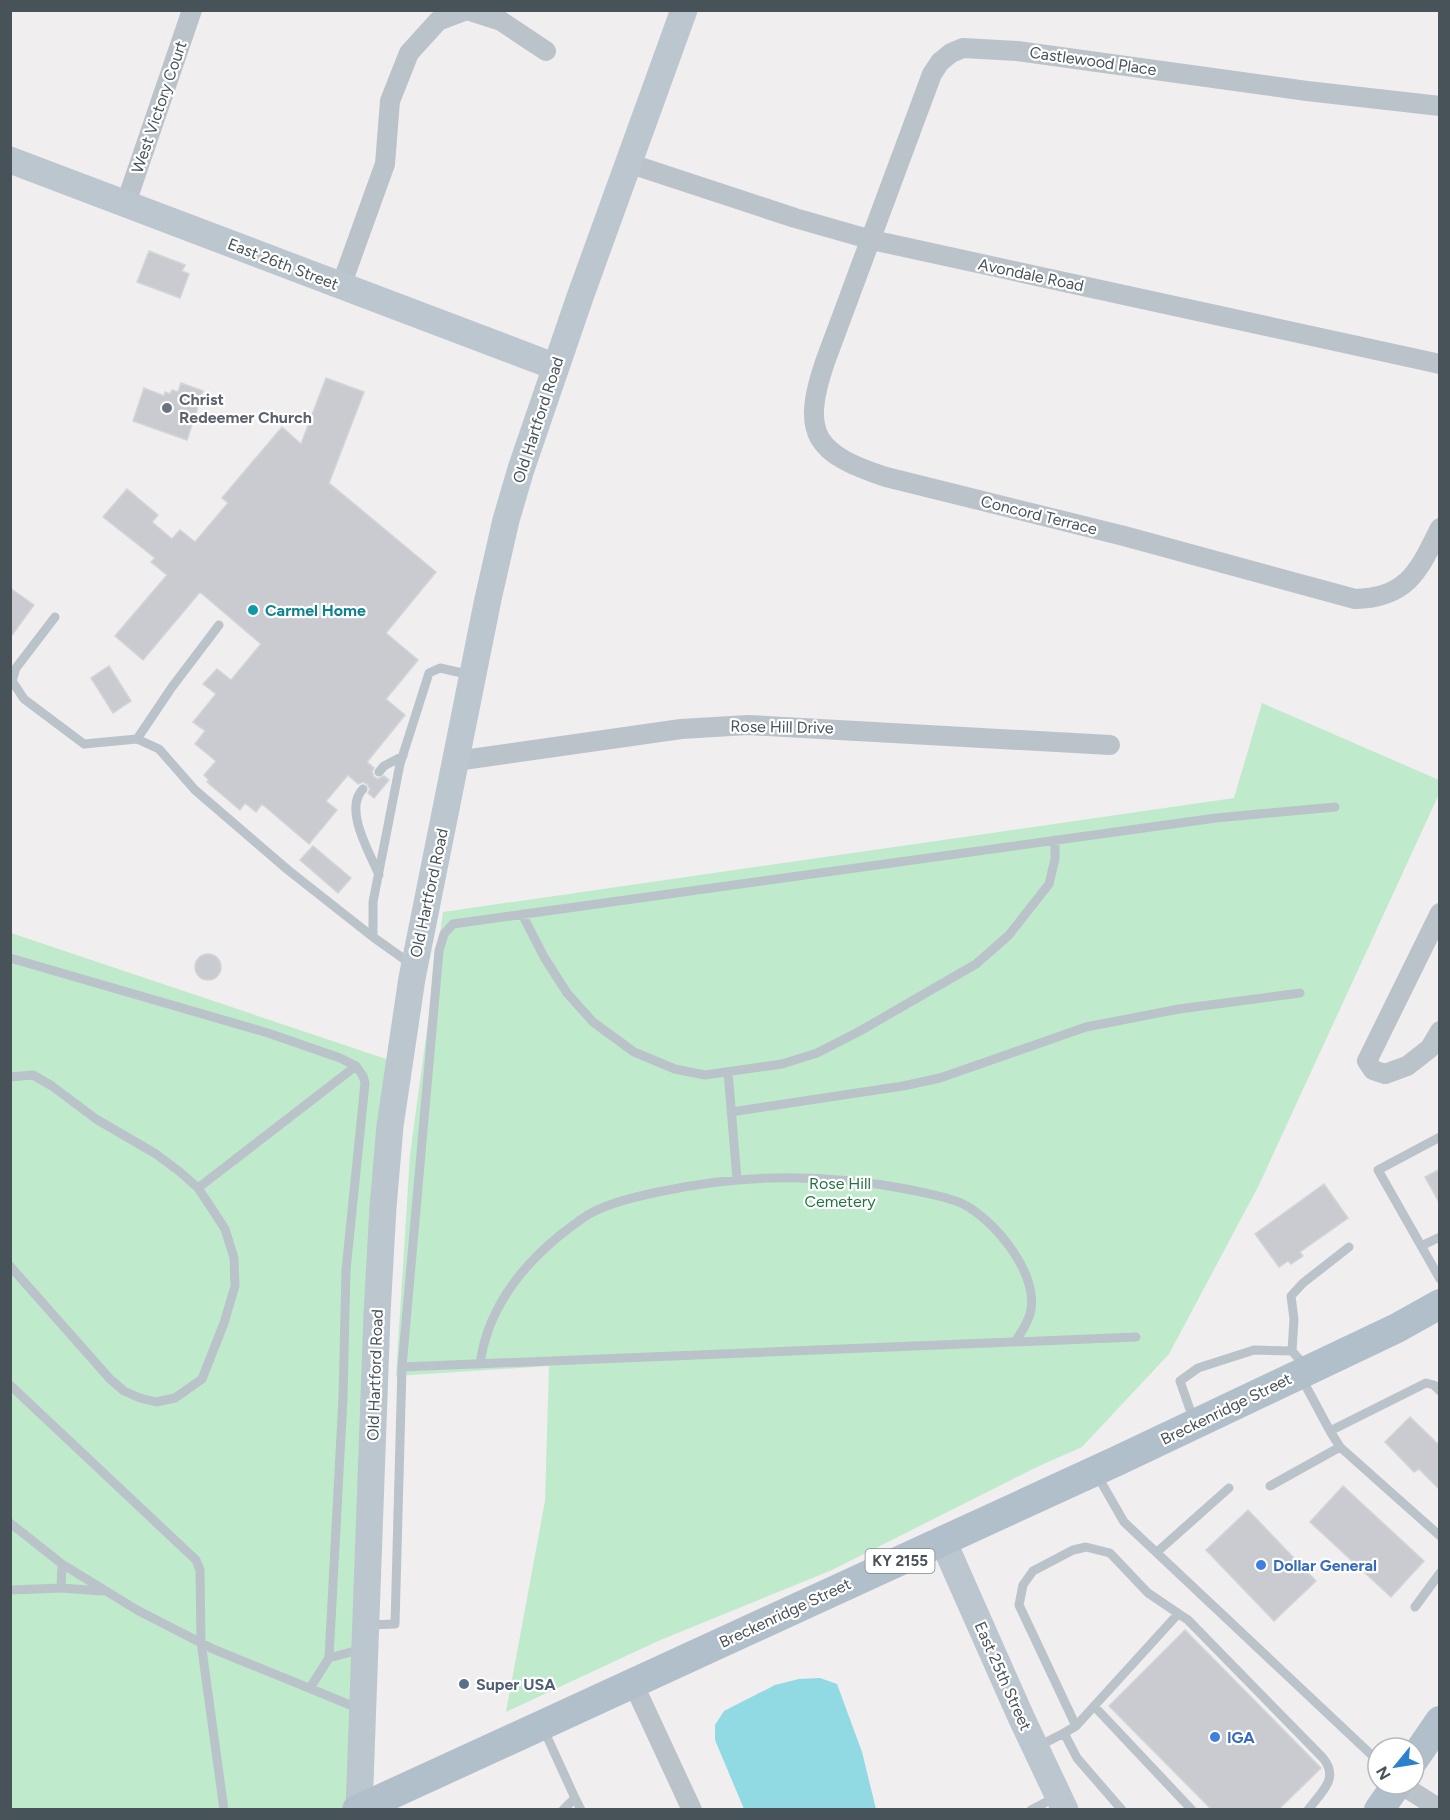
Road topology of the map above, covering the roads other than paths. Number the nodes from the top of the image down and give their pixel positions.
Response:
1 (192, 10) edge
2 (467, 10) edge
3 (684, 10) edge
4 (546, 51) dead end
5 (1440, 106) edge
6 (10, 160) edge
7 (628, 163) junction
8 (126, 203) junction
9 (872, 240) junction
10 (341, 286) junction
11 (1440, 364) edge
12 (556, 367) junction
13 (1440, 528) edge
14 (55, 617) dead end
15 (219, 625) dead end
16 (473, 676) junction
17 (137, 739) junction
18 (1110, 745) dead end
19 (403, 756) junction
20 (456, 761) junction
21 (379, 772) dead end
22 (363, 789) dead end
23 (1335, 807) dead end
24 (1055, 840) junction
25 (379, 875) junction
26 (1440, 913) edge
27 (522, 914) junction
28 (373, 937) junction
29 (10, 958) edge
30 (414, 966) junction
31 (1300, 993) dead end
32 (1440, 1031) edge
33 (356, 1066) junction
34 (728, 1072) junction
35 (10, 1077) edge
36 (731, 1112) junction
37 (1440, 1137) edge
38 (737, 1179) junction
39 (198, 1188) junction
40 (1440, 1237) edge
41 (1421, 1246) junction
42 (1349, 1247) dead end
43 (10, 1266) edge
44 (1440, 1279) edge
45 (1440, 1304) edge
46 (1136, 1337) dead end
47 (1015, 1342) junction
48 (480, 1364) junction
49 (1300, 1365) junction
50 (402, 1367) junction
51 (10, 1385) edge
52 (1440, 1391) edge
53 (1195, 1424) junction
54 (1330, 1431) junction
55 (1340, 1446) junction
56 (1095, 1472) junction
57 (1270, 1486) dead end
58 (1229, 1488) dead end
59 (10, 1523) edge
60 (1440, 1536) edge
61 (943, 1541) junction
62 (1156, 1552) junction
63 (62, 1564) junction
64 (1440, 1573) edge
65 (61, 1588) junction
66 (10, 1590) edge
67 (107, 1592) junction
68 (1415, 1607) dead end
69 (1178, 1614) junction
70 (365, 1637) junction
71 (201, 1642) junction
72 (329, 1658) junction
73 (633, 1683) junction
74 (310, 1688) junction
75 (1094, 1706) junction
76 (363, 1710) junction
77 (1439, 1724) edge
78 (542, 1725) junction
79 (1076, 1726) junction
80 (1064, 1733) junction
81 (1426, 1742) edge
82 (1036, 1748) junction
83 (1366, 1750) edge
84 (1389, 1796) edge
85 (1418, 1796) edge
86 (575, 1798) junction
87 (1062, 1803) edge
88 (224, 1809) edge
89 (358, 1809) edge
90 (563, 1809) edge
91 (581, 1809) edge
92 (692, 1809) edge
93 (1031, 1809) edge
94 (1122, 1809) edge
95 (1192, 1809) edge
96 (1308, 1809) edge
97 (1379, 1809) edge
98 (1440, 1809) edge

1 - 8 street, West Victory Court
2 - 4 street
2 - 10 street
3 - 7 main road, Old Hartford Road
5 - 9 street, Castlewood Place
6 - 8 main road, East 26th Street
7 - 9 street, Avondale Road
7 - 12 main road, Old Hartford Road
8 - 10 main road, East 26th Street
9 - 11 street, Avondale Road
9 - 13 street, Concord Terrace
10 - 12 main road, East 26th Street
12 - 16 main road, Old Hartford Road
14 - 17 lane
15 - 17 lane
16 - 19 lane
16 - 20 main road, Old Hartford Road
17 - 28 lane
18 - 20 street, Rose Hill Drive
19 - 21 lane
19 - 25 lane
20 - 30 main road, Old Hartford Road
22 - 25 lane
23 - 24 lane
24 - 27 lane
24 - 34 lane
25 - 28 lane
26 - 32 street
27 - 34 lane
27 - 50 lane
28 - 30 lane
29 - 33 lane
30 - 70 main road, Old Hartford Road
31 - 36 lane
33 - 39 lane
33 - 72 lane
34 - 36 lane
35 - 39 lane
36 - 38 lane
37 - 41 lane
38 - 47 lane
38 - 48 lane
39 - 43 lane
40 - 41 lane
41 - 44 lane
42 - 49 lane
45 - 49 main road, Breckenridge Street / KY 2155
46 - 47 lane
47 - 48 lane
48 - 50 lane
49 - 53 main road, Breckenridge Street / KY 2155
49 - 53 lane
49 - 54 lane
50 - 70 lane
51 - 71 lane
52 - 54 lane
53 - 56 main road, Breckenridge Street / KY 2155
54 - 55 lane
55 - 57 lane
55 - 60 lane
56 - 61 main road, Breckenridge Street / KY 2155
56 - 62 lane
58 - 62 lane
59 - 63 lane
61 - 73 main road, Breckenridge Street / KY 2155
61 - 82 main road, East 25th Street
62 - 83 lane
63 - 65 lane
63 - 67 lane
64 - 68 lane
65 - 66 lane
65 - 67 lane
67 - 71 lane
69 - 75 lane
69 - 79 lane
69 - 96 lane
70 - 72 lane
70 - 76 main road, Old Hartford Road
71 - 74 lane
71 - 88 lane
72 - 74 lane
73 - 78 main road, Breckenridge Street / KY 2155
73 - 92 street
74 - 76 lane
75 - 79 lane
75 - 95 lane
76 - 89 main road, Old Hartford Road
77 - 81 main road
78 - 86 lane
78 - 89 main road, Breckenridge Street / KY 2155
79 - 80 lane
80 - 82 lane
80 - 94 lane
82 - 87 main road, East 25th Street
84 - 97 main road
85 - 98 street
86 - 90 lane
86 - 91 lane
87 - 93 lane

